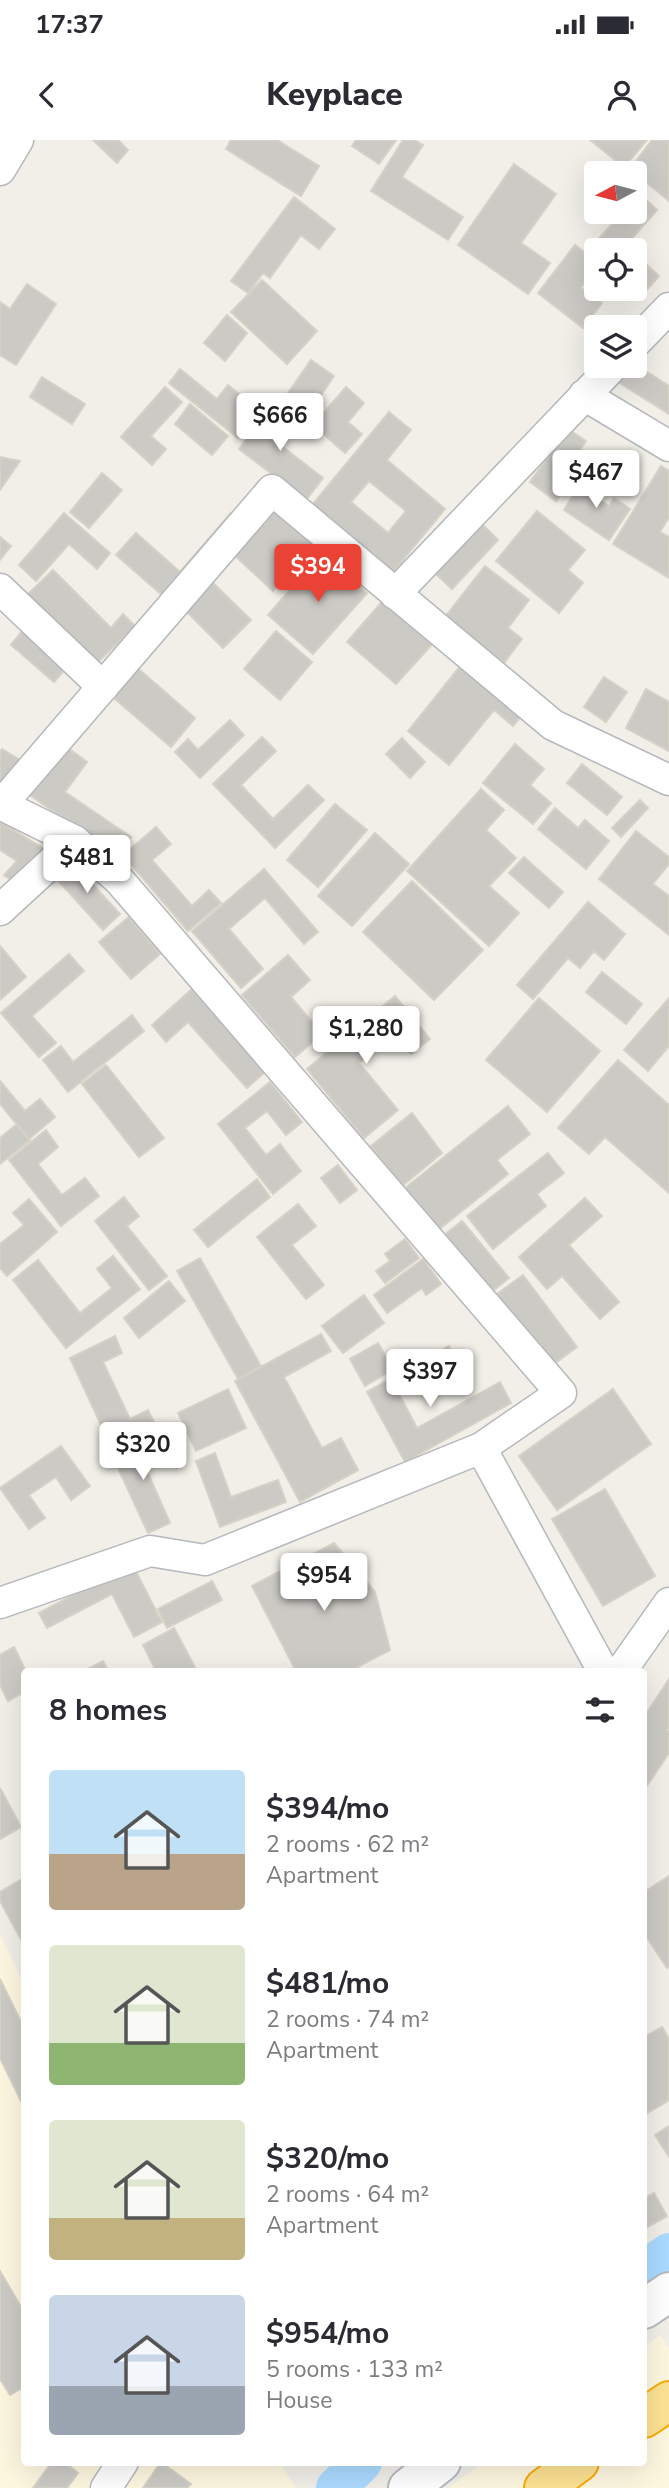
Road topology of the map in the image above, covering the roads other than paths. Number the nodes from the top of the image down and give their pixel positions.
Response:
1 (18, 140) edge
2 (0, 170) edge
3 (669, 308) edge
4 (647, 331) edge
5 (601, 378) edge
6 (584, 395) junction
7 (669, 446) edge
8 (0, 589) edge
9 (395, 594) junction
10 (103, 687) junction
11 (669, 780) edge
12 (1, 804) edge
13 (75, 841) junction
14 (0, 910) edge
15 (481, 1448) junction
16 (0, 1603) edge
17 (669, 1603) edge
18 (601, 1668) edge
19 (623, 1668) edge
20 (669, 2292) edge
21 (647, 2307) edge
22 (669, 2401) edge
23 (647, 2416) edge
24 (120, 2466) edge
25 (436, 2466) edge
26 (574, 2466) edge
27 (106, 2488) edge
28 (408, 2488) edge
29 (544, 2488) edge

1 - 2 street
3 - 4 street
5 - 6 street
6 - 7 street
6 - 9 street
8 - 10 street
9 - 10 street
9 - 11 street
10 - 12 street
12 - 13 street
13 - 14 street
13 - 15 street
15 - 16 street
15 - 18 street
17 - 19 street
20 - 21 street
22 - 23 highway
24 - 27 street
25 - 28 street
26 - 29 highway

